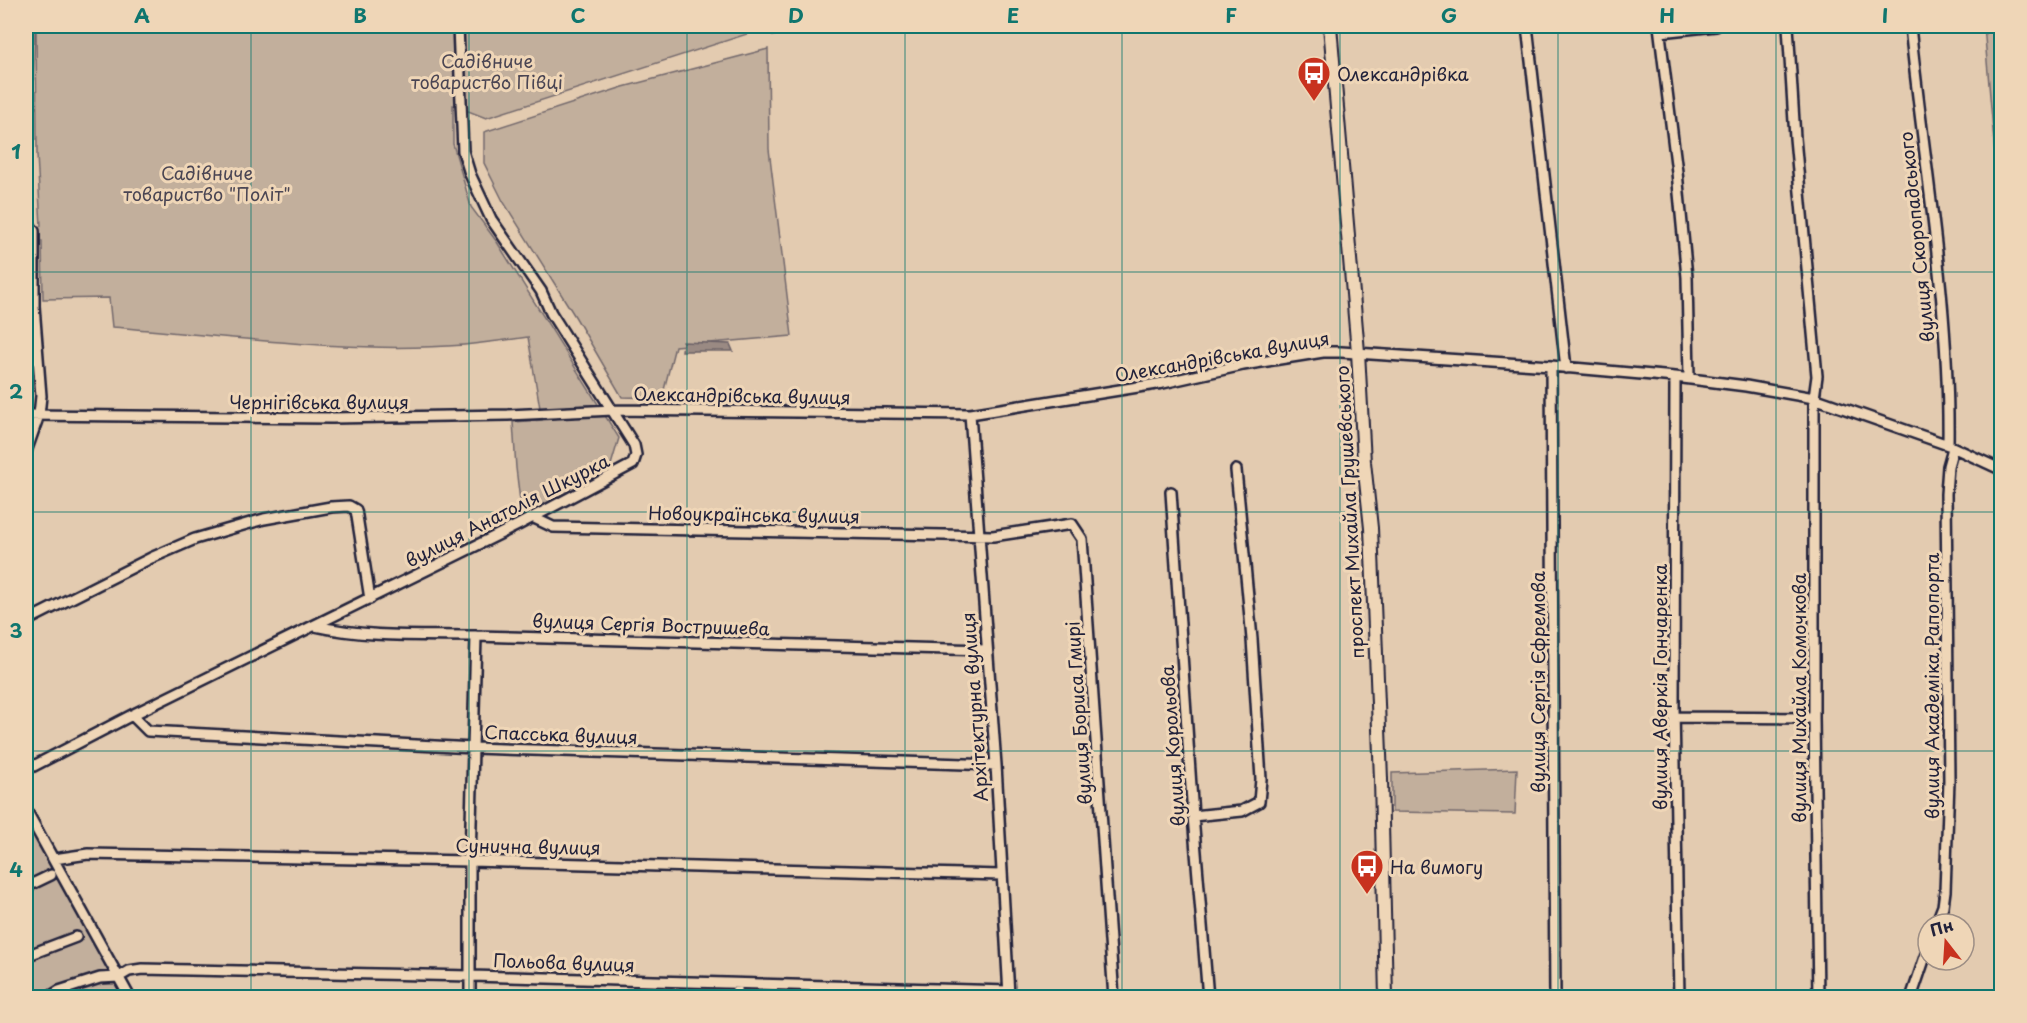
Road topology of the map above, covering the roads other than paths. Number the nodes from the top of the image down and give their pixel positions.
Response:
1 (459, 26) edge
2 (1330, 26) edge
3 (1527, 26) edge
4 (1716, 26) edge
5 (1788, 26) edge
6 (1910, 26) edge
7 (1659, 28) edge
8 (26, 220) edge
9 (1358, 352) junction
10 (1551, 366) junction
11 (1566, 368) junction
12 (1675, 377) junction
13 (1689, 378) junction
14 (1814, 398) junction
15 (613, 410) junction
16 (970, 414) junction
17 (26, 415) edge
18 (39, 415) junction
19 (1951, 446) junction
20 (26, 452) edge
21 (1236, 470) dead end
22 (2001, 470) edge
23 (1171, 492) dead end
24 (532, 518) junction
25 (978, 535) junction
26 (370, 599) junction
27 (26, 621) edge
28 (315, 626) junction
29 (476, 636) junction
30 (986, 650) junction
31 (132, 716) junction
32 (1674, 717) junction
33 (1814, 718) junction
34 (474, 748) junction
35 (996, 765) junction
36 (26, 770) edge
37 (26, 810) edge
38 (1193, 816) junction
39 (54, 859) junction
40 (470, 861) junction
41 (51, 875) dead end
42 (1001, 875) junction
43 (26, 887) edge
44 (1941, 912) edge
45 (76, 937) dead end
46 (26, 956) edge
47 (1920, 972) edge
48 (471, 976) junction
49 (119, 977) junction
50 (737, 985) junction
51 (1009, 994) edge
52 (48, 998) edge
53 (130, 998) edge
54 (470, 998) edge
55 (737, 998) edge
56 (1114, 998) edge
57 (1208, 998) edge
58 (1386, 998) edge
59 (1555, 998) edge
60 (1679, 998) edge
61 (1818, 998) edge
62 (1911, 998) edge

1 - 15 street, вулиця Анатолія Шкурка
2 - 9 street, проспект Михайла Грушевського
3 - 11 street
4 - 7 street
5 - 14 street, вулиця Михайла Комочкова
6 - 19 street, вулиця Скоропадського
7 - 13 street
8 - 18 street
9 - 10 street, Олександрівська вулиця
9 - 16 street, Олександрівська вулиця
9 - 58 street, проспект Михайла Грушевського
10 - 11 street, Олександрівська вулиця
10 - 59 street, вулиця Сергія Єфремова
11 - 12 street, Олександрівська вулиця
12 - 13 street, Олександрівська вулиця
12 - 32 street, вулиця Аверкія Гончаренка
13 - 14 street, Олександрівська вулиця
14 - 19 street, Олександрівська вулиця
14 - 33 street, вулиця Михайла Комочкова
15 - 16 street, Олександрівська вулиця
15 - 18 street, Чернігівська вулиця
15 - 24 street, вулиця Анатолія Шкурка
16 - 25 street, Архітектурна вулиця
17 - 18 street, Чернігівська вулиця
18 - 20 street
19 - 22 street, Олександрівська вулиця
19 - 44 street, вулиця Академіка Рапопорта
21 - 38 street
23 - 38 street, вулиця Корольова
24 - 25 street, Новоукраїнська вулиця
24 - 26 street, вулиця Анатолія Шкурка
25 - 30 street, Архітектурна вулиця
25 - 56 street, вулиця Бориса Гмирі
26 - 27 street
26 - 28 street, вулиця Анатолія Шкурка
28 - 29 street, вулиця Сергія Востришева
28 - 31 street, вулиця Анатолія Шкурка
29 - 30 street, вулиця Сергія Востришева
29 - 34 street
30 - 35 street, Архітектурна вулиця
31 - 34 street, Спасська вулиця
31 - 36 street, вулиця Анатолія Шкурка
32 - 33 street
32 - 60 street, вулиця Аверкія Гончаренка
33 - 61 street, вулиця Михайла Комочкова
34 - 35 street, Спасська вулиця
34 - 40 street
35 - 42 street, Архітектурна вулиця
37 - 39 street
38 - 57 street, вулиця Корольова
39 - 40 street, Сунична вулиця
39 - 49 street
40 - 42 street, Сунична вулиця
40 - 48 street
41 - 43 street
42 - 51 street, Архітектурна вулиця
45 - 46 street
47 - 62 street
48 - 49 street, Польова вулиця
48 - 50 street, Польова вулиця
48 - 54 street
49 - 52 street, Польова вулиця
49 - 53 street
50 - 51 street, Польова вулиця
50 - 55 street

